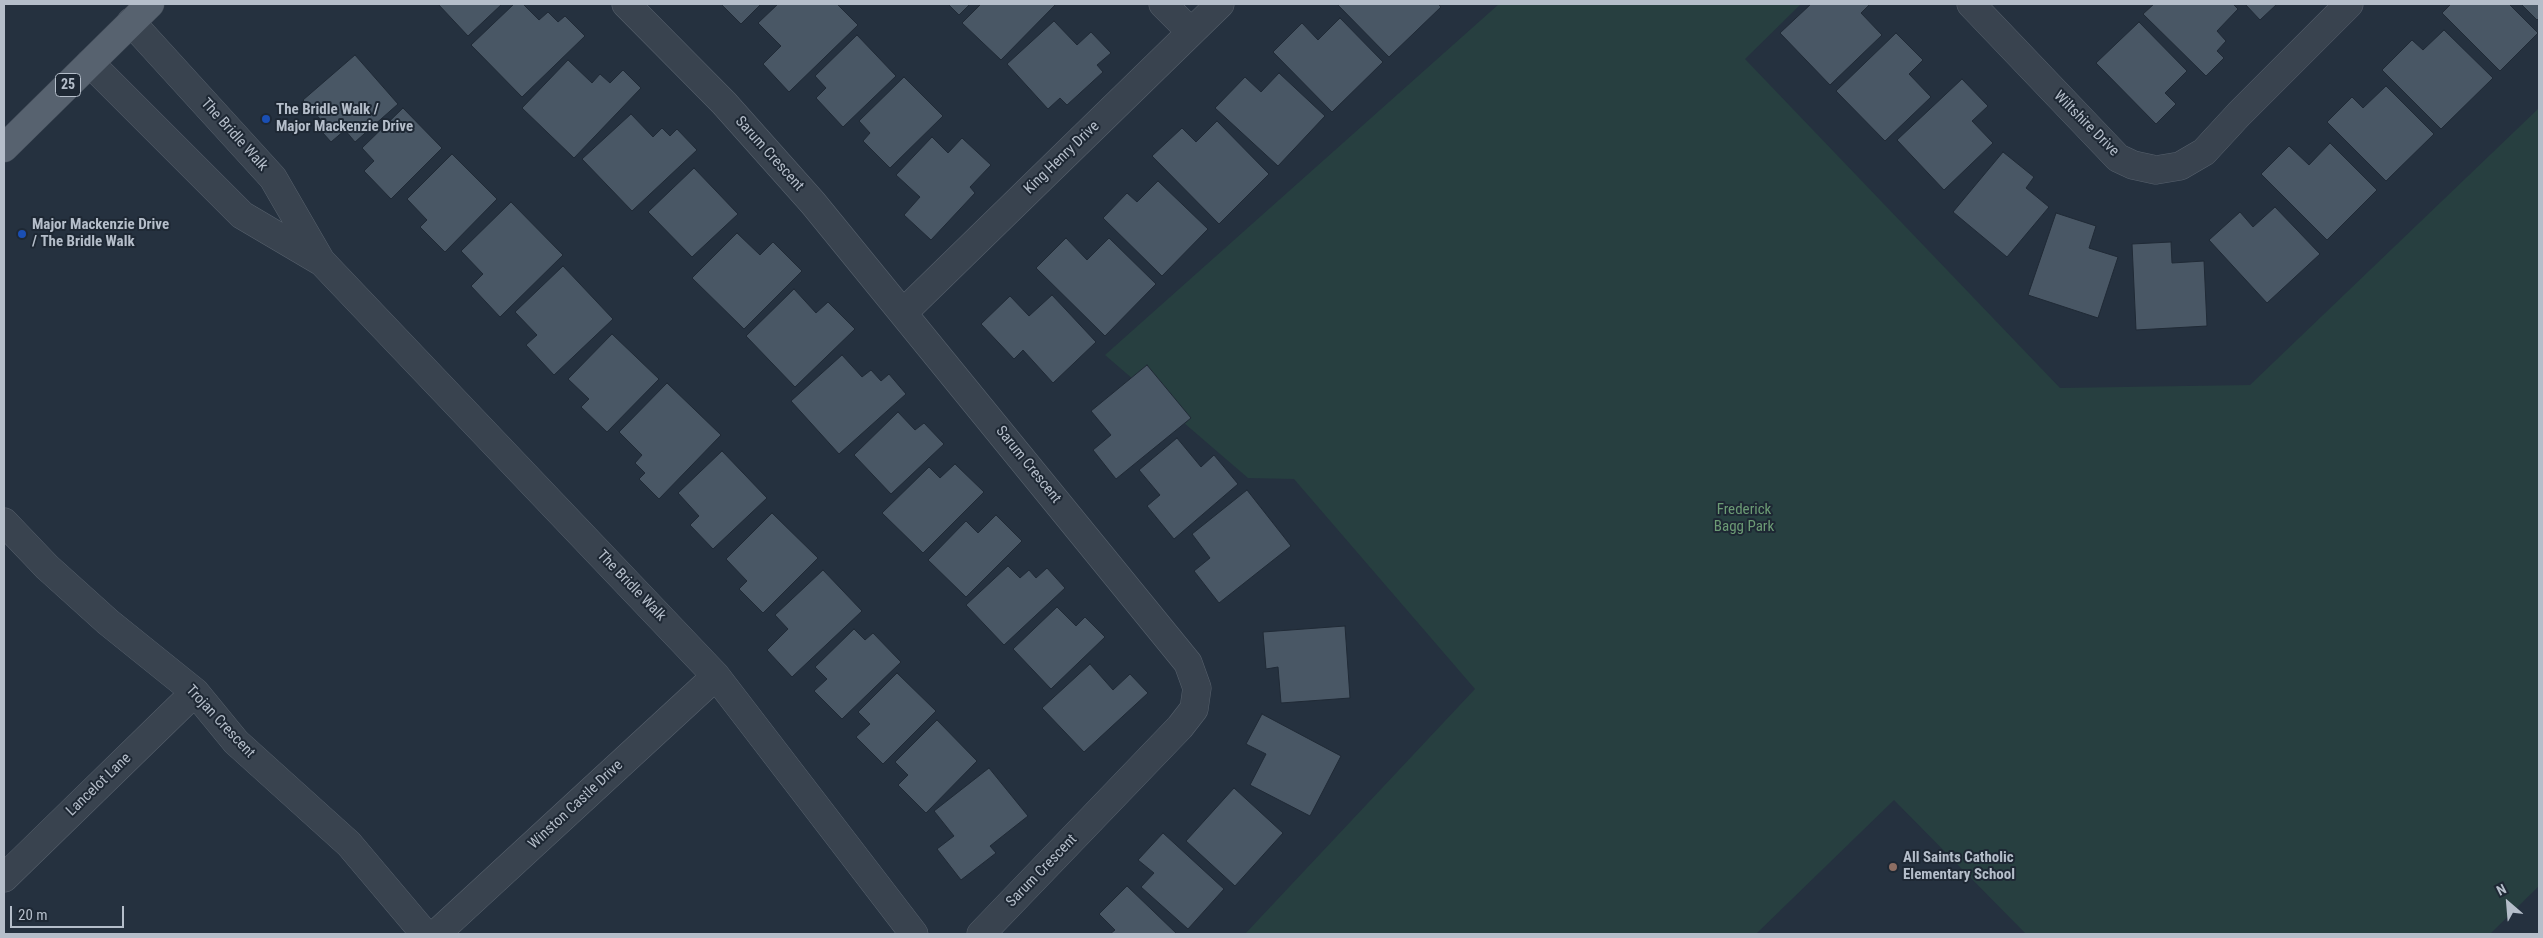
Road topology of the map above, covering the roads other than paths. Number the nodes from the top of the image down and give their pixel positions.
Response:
1 (626, 4) edge
2 (1163, 4) edge
3 (1220, 4) edge
4 (1971, 4) edge
5 (2349, 4) edge
6 (140, 13) edge
7 (1191, 32) junction
8 (90, 62) junction
9 (4, 148) edge
10 (321, 261) junction
11 (904, 312) junction
12 (4, 522) edge
13 (716, 676) junction
14 (195, 692) junction
15 (4, 878) edge
16 (425, 934) edge
17 (436, 934) edge
18 (914, 934) edge
19 (981, 934) edge

1 - 11 street, Sarum Crescent
2 - 7 street
3 - 7 street, King Henry Drive
4 - 5 street, Wiltshire Drive
6 - 8 main road, 25
6 - 10 street, The Bridle Walk
7 - 11 street, King Henry Drive
8 - 9 main road, 25
8 - 10 street, The Bridle Walk
10 - 13 street, The Bridle Walk
11 - 19 street, Sarum Crescent
12 - 14 street, Trojan Crescent
13 - 17 street, Winston Castle Drive
13 - 18 street, The Bridle Walk
14 - 15 street, Lancelot Lane
14 - 16 street, Trojan Crescent

